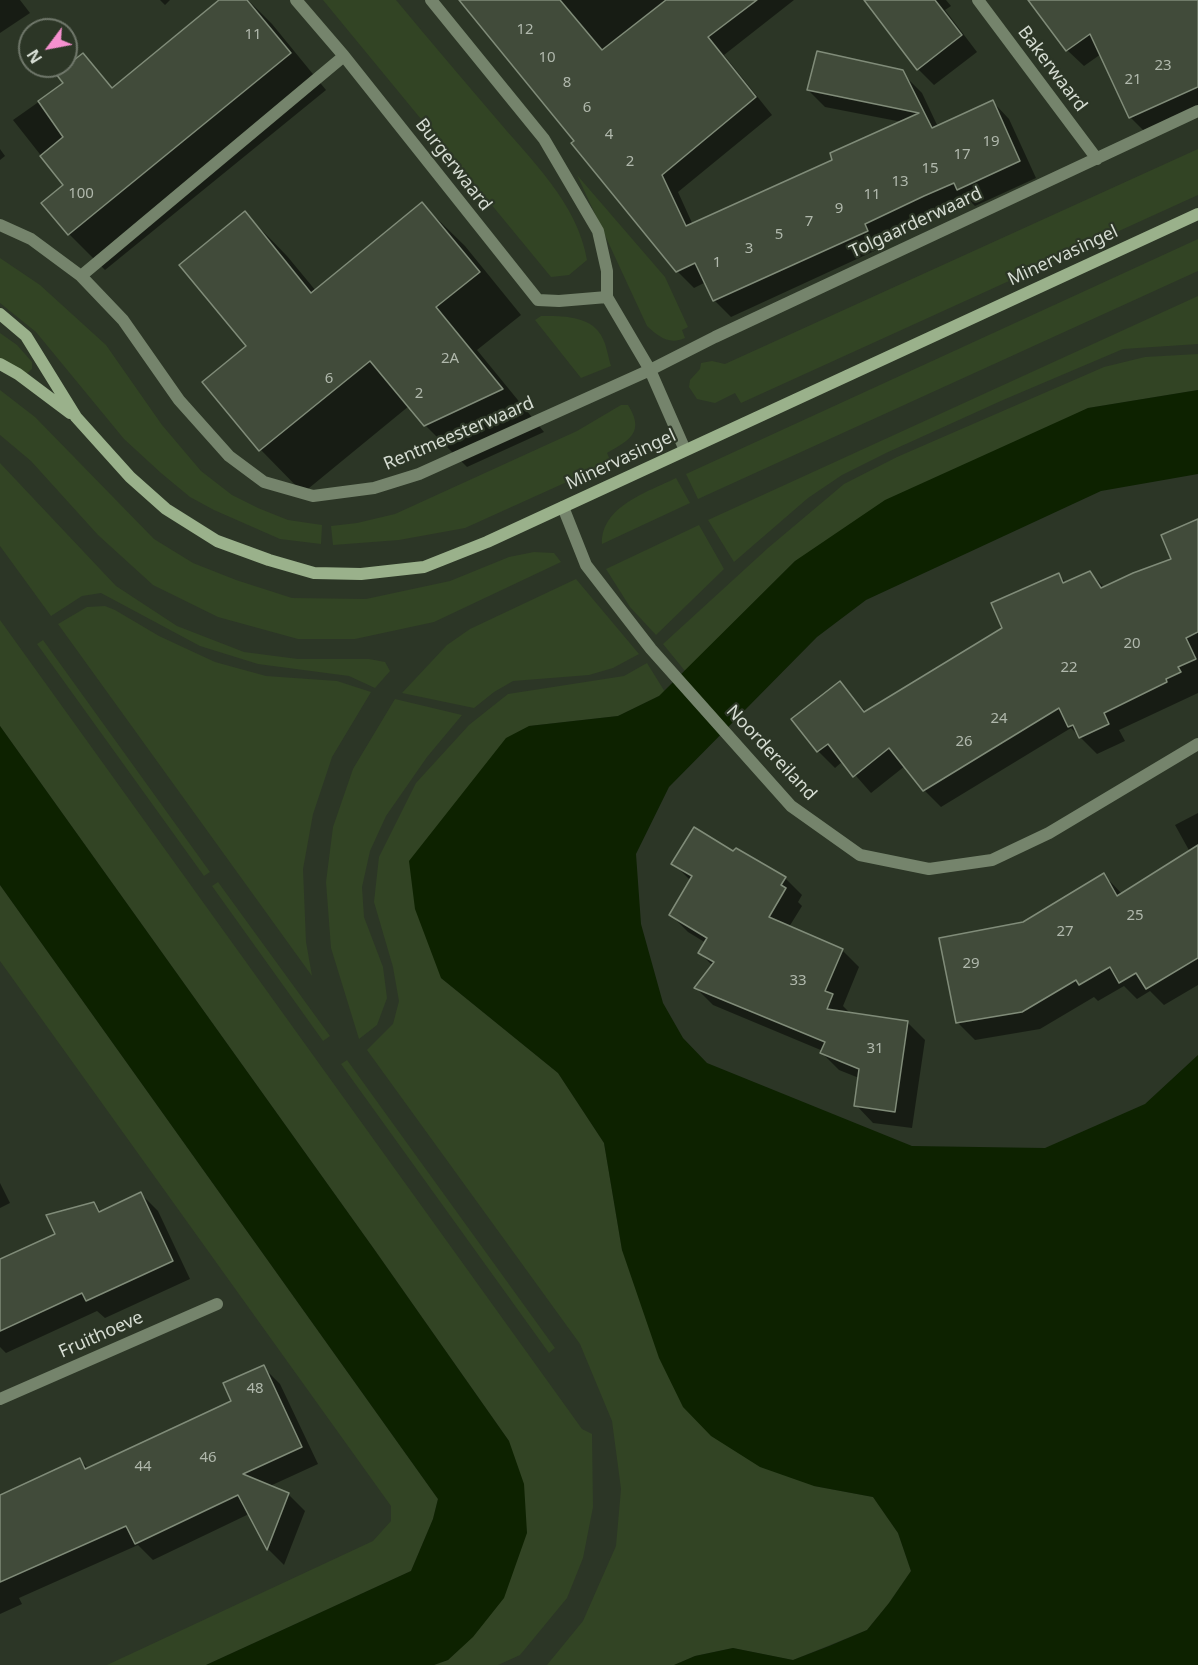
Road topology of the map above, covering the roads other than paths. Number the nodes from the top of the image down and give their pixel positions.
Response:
1 (296, 0) edge
2 (431, 0) edge
3 (978, 0) edge
4 (344, 56) junction
5 (1198, 111) edge
6 (1096, 159) junction
7 (1198, 214) edge
8 (0, 225) edge
9 (81, 276) junction
10 (606, 297) junction
11 (0, 314) edge
12 (0, 364) edge
13 (650, 370) junction
14 (76, 417) junction
15 (685, 450) junction
16 (563, 507) junction
17 (1198, 744) edge
18 (217, 1304) dead end
19 (0, 1399) edge

1 - 4 street, Burgerwaard
2 - 10 street
3 - 6 street, Bakerwaard
4 - 9 street
4 - 10 street, Burgerwaard
5 - 6 street, Tolgaarderwaard
6 - 13 street, Tolgaarderwaard
7 - 15 street, Minervasingel
8 - 9 street, Rentmeesterwaard
9 - 13 street, Rentmeesterwaard
10 - 13 street
11 - 14 street, Minervasingel
12 - 14 street, Minervasingel
13 - 15 street
14 - 16 street, Minervasingel
15 - 16 street, Minervasingel
16 - 17 street, Noordereiland
18 - 19 street, Fruithoeve

